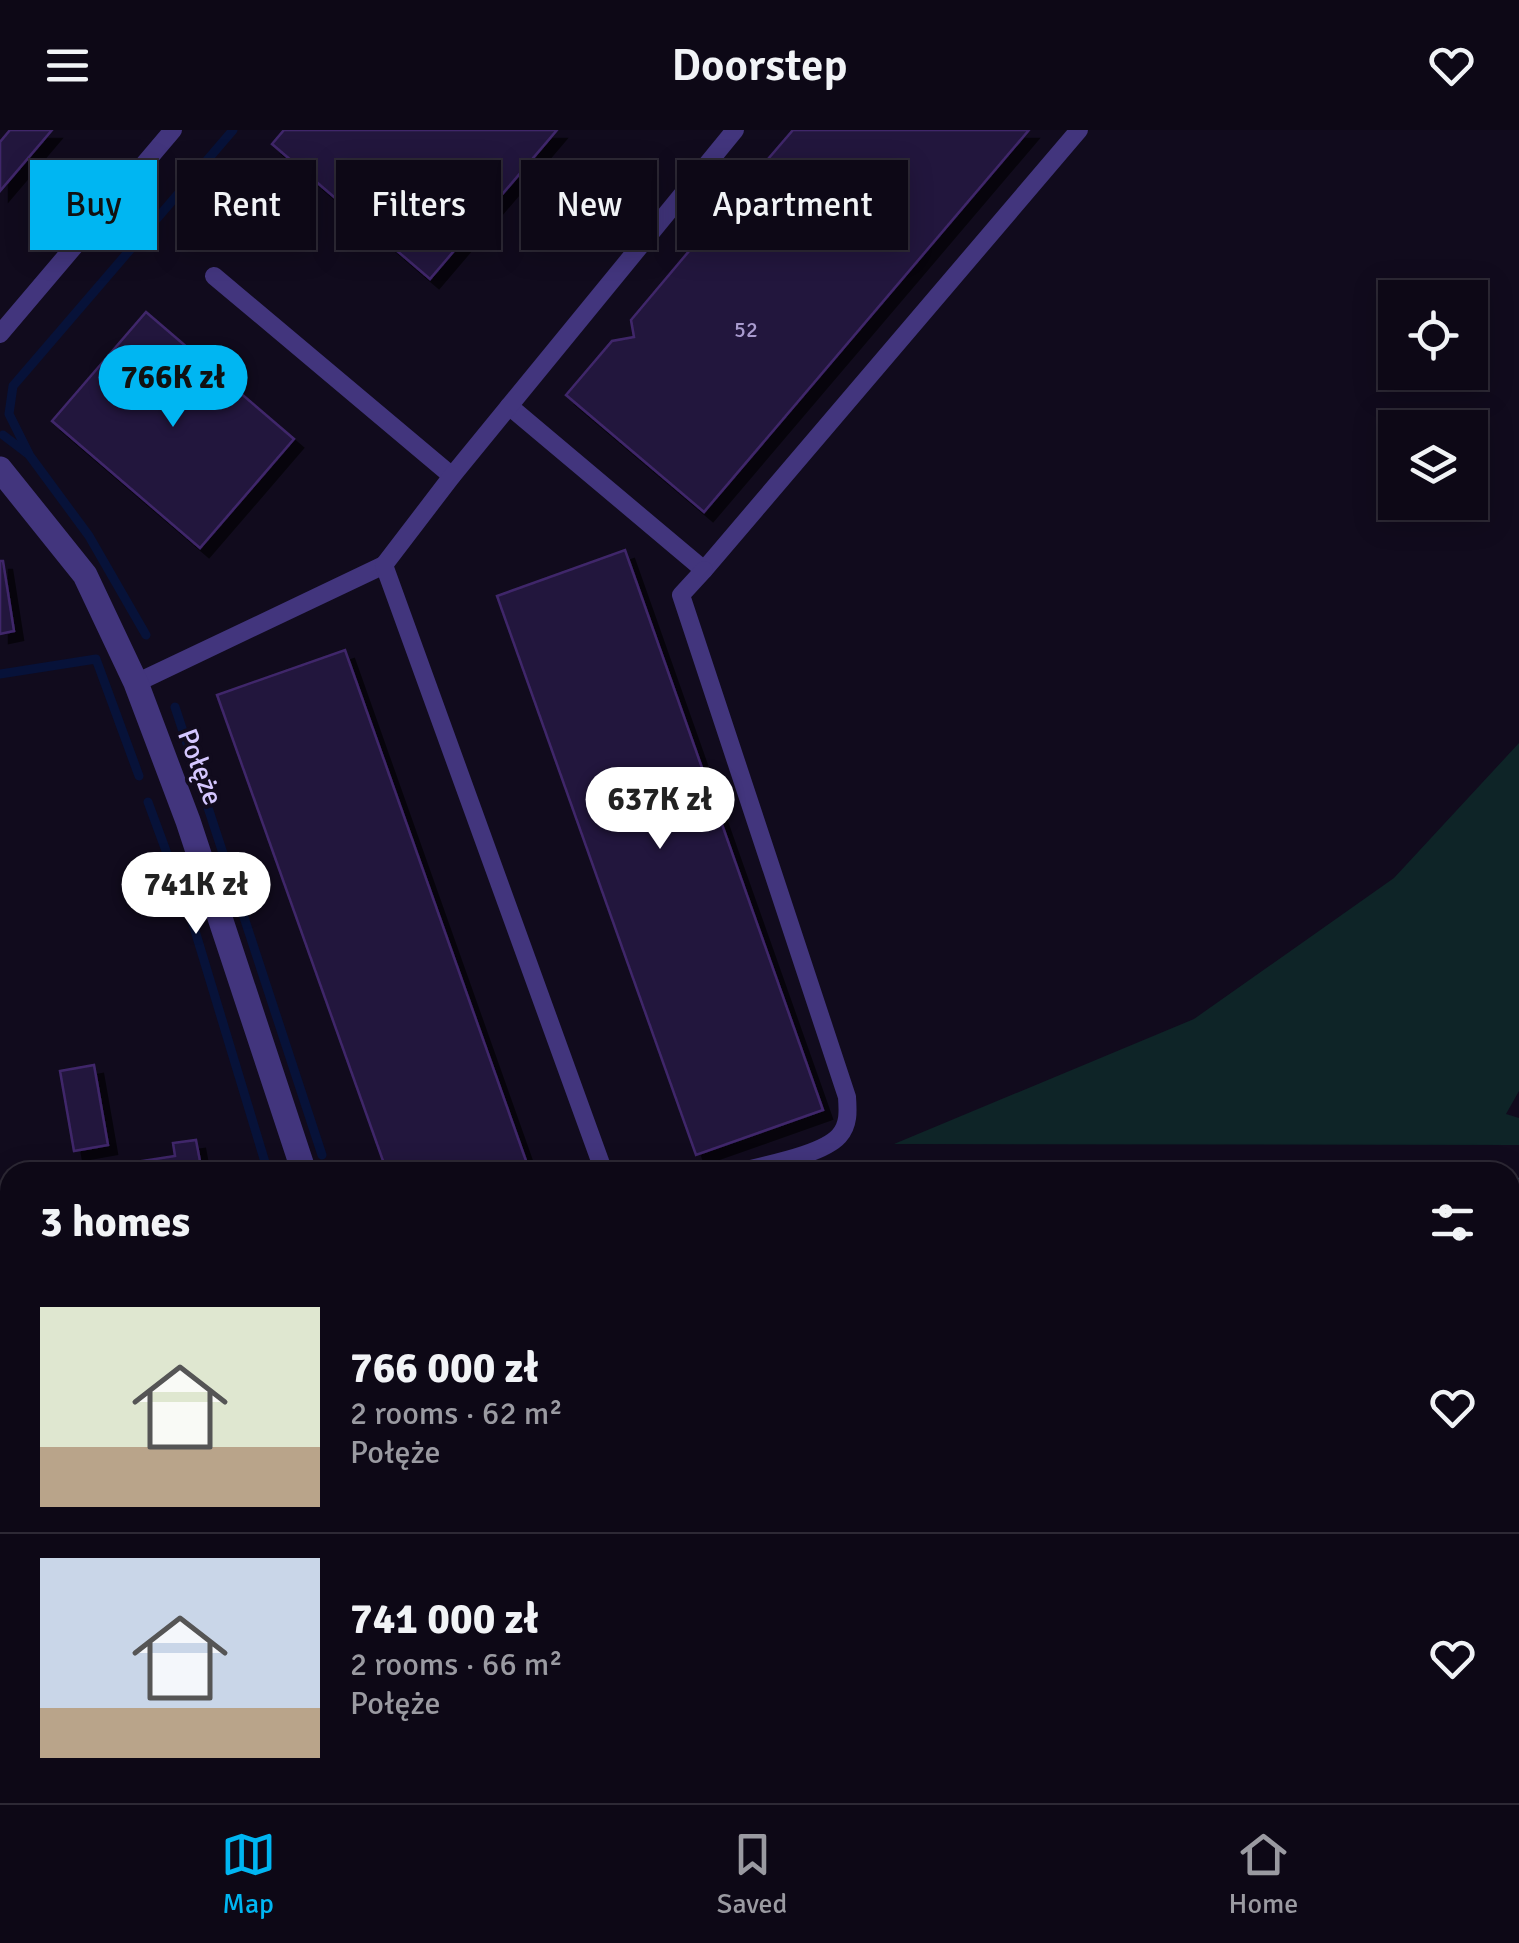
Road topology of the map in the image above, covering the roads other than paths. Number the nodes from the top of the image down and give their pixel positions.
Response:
1 (173, 130) edge
2 (735, 130) edge
3 (1079, 130) edge
4 (214, 276) dead end
5 (0, 334) edge
6 (509, 406) junction
7 (0, 470) edge
8 (452, 476) junction
9 (384, 566) junction
10 (704, 570) junction
11 (136, 683) junction
12 (301, 1162) edge
13 (600, 1162) edge
14 (772, 1162) edge

1 - 5 lane
2 - 6 lane
3 - 10 lane
4 - 8 lane
6 - 8 lane
6 - 10 lane
7 - 11 street, Połęże
8 - 9 lane
9 - 11 lane
9 - 13 lane
10 - 14 lane
11 - 12 street, Połęże

